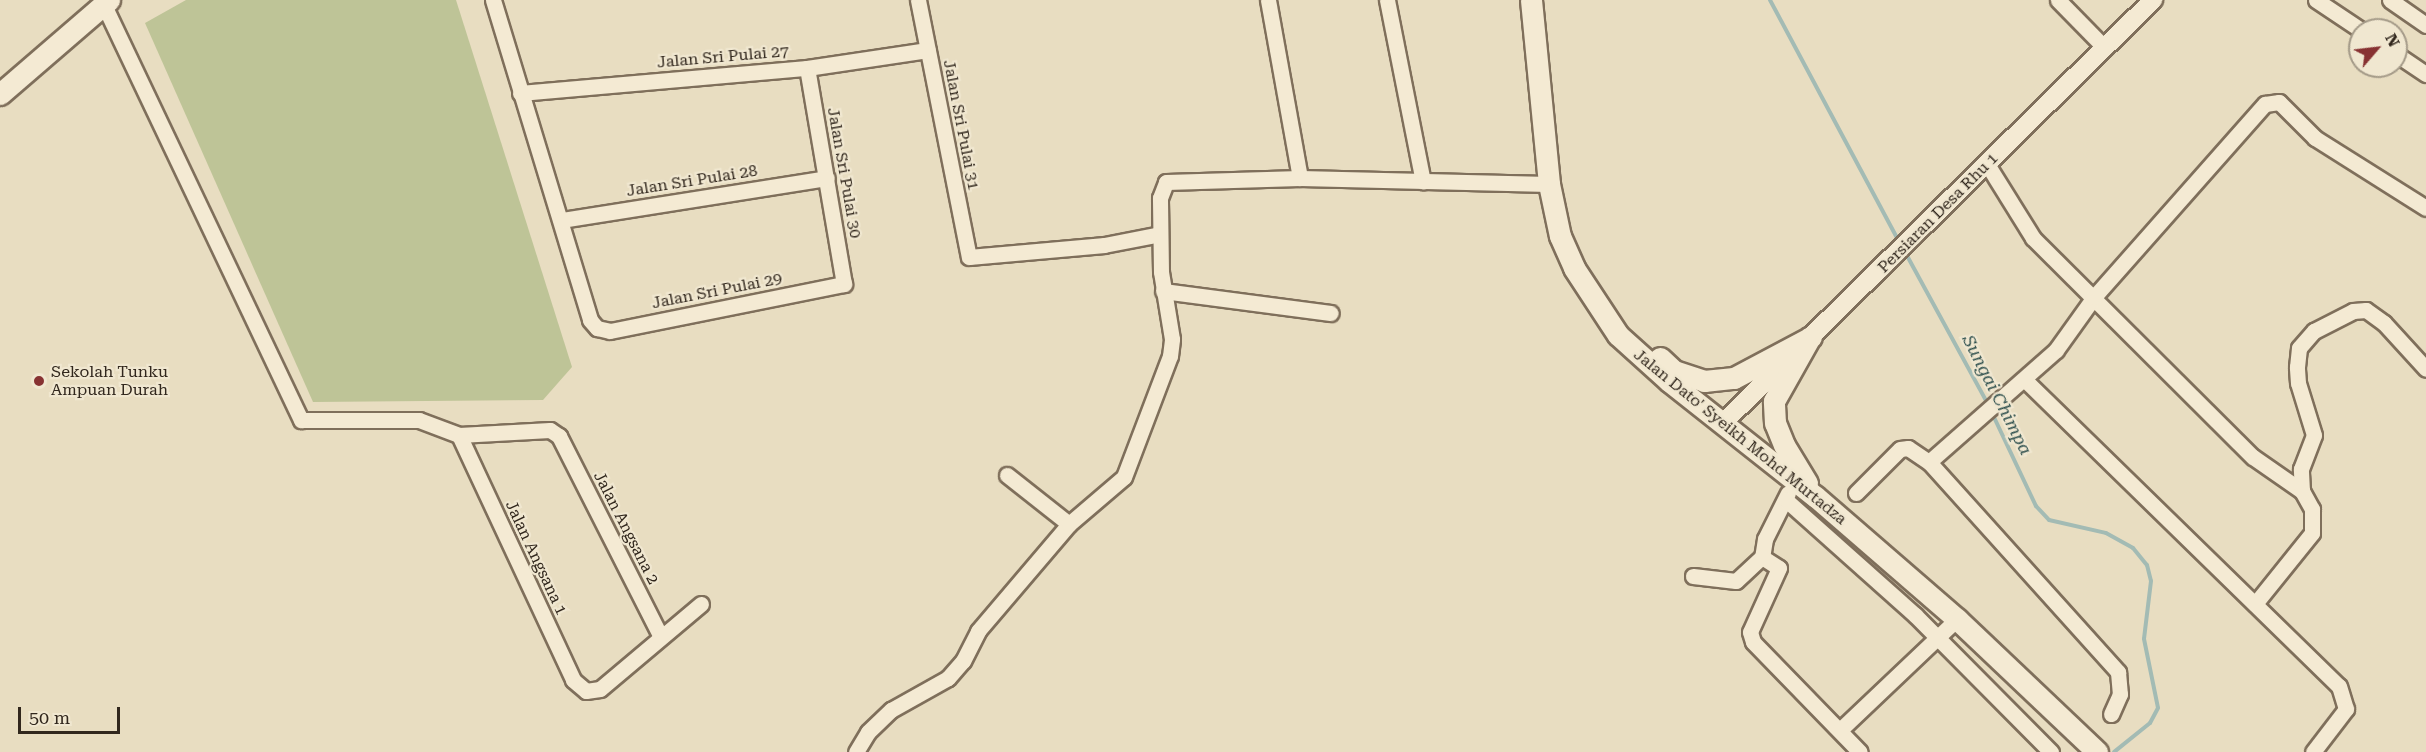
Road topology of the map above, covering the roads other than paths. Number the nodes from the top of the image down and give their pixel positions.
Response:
1 (493, 0) edge
2 (918, 0) edge
3 (1268, 0) edge
4 (1387, 0) edge
5 (1531, 0) edge
6 (2058, 0) edge
7 (2153, 0) edge
8 (2316, 0) edge
9 (2390, 0) edge
10 (106, 2) edge
11 (2348, 21) edge
12 (2426, 25) edge
13 (2105, 48) junction
14 (928, 50) junction
15 (2408, 62) edge
16 (807, 68) junction
17 (2426, 74) edge
18 (520, 93) junction
19 (0, 94) edge
20 (1987, 164) junction
21 (827, 178) junction
22 (1300, 178) junction
23 (1423, 181) junction
24 (1549, 184) junction
25 (2426, 208) edge
26 (562, 220) junction
27 (1160, 234) junction
28 (1574, 268) junction
29 (844, 284) joint
30 (1163, 291) junction
31 (2094, 297) junction
32 (1331, 313) dead end
33 (1811, 337) junction
34 (2426, 369) edge
35 (2025, 380) junction
36 (1722, 424) junction
37 (459, 435) junction
38 (1929, 462) junction
39 (1007, 476) dead end
40 (1791, 477) junction
41 (2302, 491) junction
42 (1856, 493) dead end
43 (1816, 497) junction
44 (1786, 500) junction
45 (1069, 524) junction
46 (1762, 557) junction
47 (1694, 576) dead end
48 (701, 604) dead end
49 (2255, 604) junction
50 (1957, 619) junction
51 (660, 635) junction
52 (1939, 640) junction
53 (2111, 714) dead end
54 (1840, 730) junction
55 (856, 752) edge
56 (1860, 752) edge
57 (2051, 752) edge
58 (2097, 752) edge
59 (2313, 752) edge

1 - 18 street
2 - 14 street, Jalan Sri Pulai 31
3 - 22 street
4 - 23 street
5 - 24 main road, Jalan Dato' Syeikh Mohd Murtadza
6 - 13 street
7 - 13 street, Persiaran Desa Rhu 1
8 - 11 street
9 - 12 street
10 - 19 main road
10 - 37 street
13 - 20 street, Persiaran Desa Rhu 1
14 - 16 street, Jalan Sri Pulai 27
14 - 27 street, Jalan Sri Pulai 31
15 - 17 street
16 - 18 street, Jalan Sri Pulai 27
16 - 21 street, Jalan Sri Pulai 30
18 - 26 street
20 - 31 street
20 - 33 street, Persiaran Desa Rhu 1
21 - 26 street, Jalan Sri Pulai 28
21 - 29 street, Jalan Sri Pulai 30
22 - 23 street
22 - 27 street
23 - 24 street
24 - 28 main road, Jalan Dato' Syeikh Mohd Murtadza
25 - 31 street
26 - 29 street, Jalan Sri Pulai 29
27 - 30 street
28 - 33 main road
28 - 36 main road, Jalan Dato' Syeikh Mohd Murtadza
30 - 32 street
30 - 45 street
31 - 35 street
31 - 41 street
33 - 36 street, Persiaran Desa Rhu 1
33 - 43 main road
34 - 41 street
35 - 38 street
35 - 49 street
36 - 40 main road, Jalan Dato' Syeikh Mohd Murtadza
37 - 51 street, Jalan Angsana 2
37 - 51 street, Jalan Angsana 1
38 - 42 street
38 - 53 street
39 - 45 street
40 - 43 main road, Jalan Dato' Syeikh Mohd Murtadza
40 - 44 street
41 - 49 street
43 - 50 main road, Jalan Dato' Syeikh Mohd Murtadza
44 - 46 street
44 - 52 street
45 - 55 street
46 - 47 street
46 - 54 street
48 - 51 street
49 - 59 street
50 - 52 street
50 - 58 main road, Jalan Dato' Syeikh Mohd Murtadza
52 - 54 street
52 - 57 street
54 - 56 street

